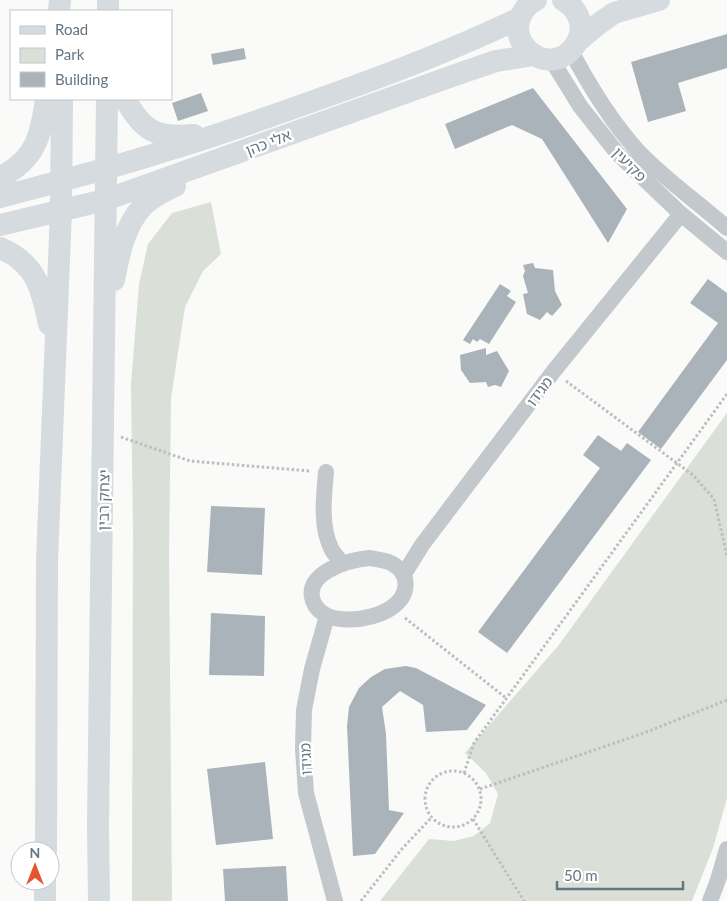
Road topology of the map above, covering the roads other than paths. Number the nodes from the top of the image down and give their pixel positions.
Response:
1 (536, 0) edge
2 (659, 0) edge
3 (572, 1) edge
4 (520, 18) junction
5 (558, 52) junction
6 (46, 100) edge
7 (62, 100) edge
8 (107, 100) edge
9 (126, 100) edge
10 (222, 132) junction
11 (240, 153) junction
12 (106, 169) junction
13 (0, 177) edge
14 (62, 180) junction
15 (0, 197) edge
16 (105, 200) junction
17 (61, 210) junction
18 (681, 214) junction
19 (0, 225) edge
20 (727, 228) edge
21 (0, 248) edge
22 (727, 252) edge
23 (105, 317) junction
24 (55, 354) junction
25 (326, 472) road end
26 (343, 564) junction
27 (404, 574) junction
28 (327, 616) junction
29 (46, 841) edge
30 (727, 849) edge
31 (99, 901) edge
32 (335, 901) edge
33 (710, 901) edge

1 - 4 main road
2 - 5 main road
3 - 5 main road
4 - 5 main road
4 - 10 main road, אלי כהן
5 - 11 main road, אלי כהן
5 - 18 street, פקיעין
5 - 20 street, פקיעין
6 - 13 main road
7 - 14 main road
8 - 12 main road, יצחק רבין
9 - 10 main road
10 - 12 main road, אלי כהן
11 - 16 main road, אלי כהן
11 - 23 main road
12 - 14 main road, אלי כהן
12 - 16 main road, יצחק רבין
14 - 15 main road, אלי כהן
14 - 17 main road
16 - 17 main road, אלי כהן
16 - 23 main road, יצחק רבין
17 - 19 main road, אלי כהן
17 - 24 main road
18 - 22 street, פקיעין
18 - 27 street, מגידו
21 - 24 main road
23 - 31 main road, יצחק רבין
24 - 29 main road
25 - 26 street
26 - 27 street
26 - 28 street
27 - 28 street
28 - 32 street, מגידו
30 - 33 street

